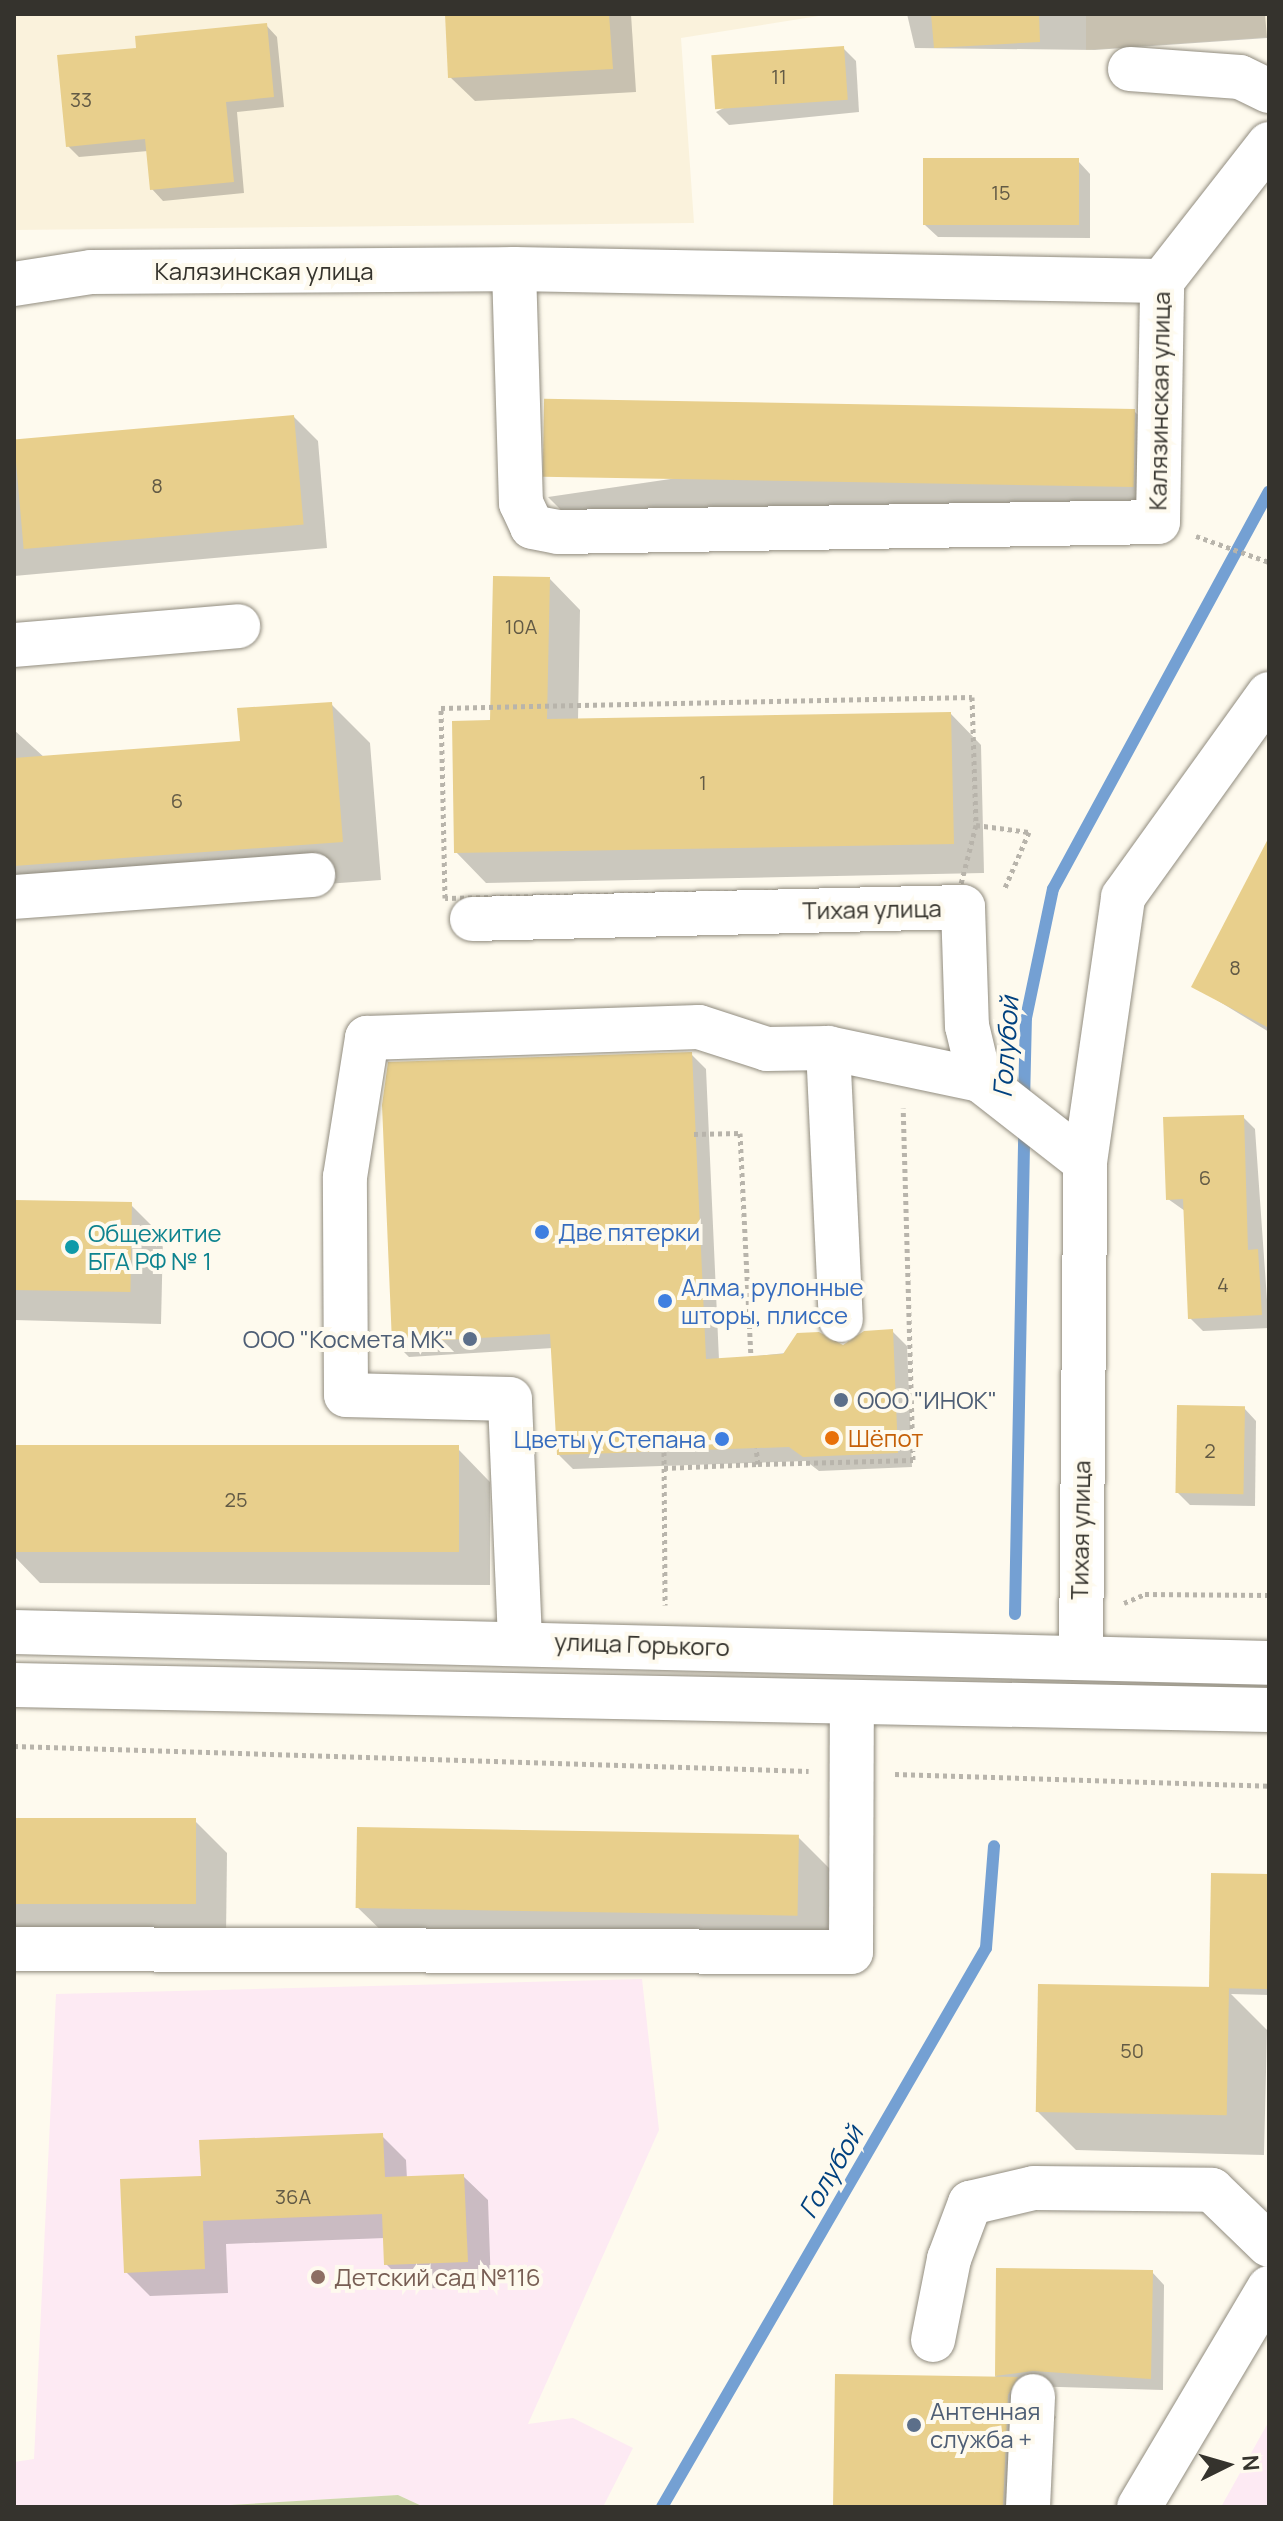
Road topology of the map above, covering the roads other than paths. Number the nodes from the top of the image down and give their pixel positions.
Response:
1 (1130, 69) dead end
2 (1269, 91) edge
3 (1269, 144) edge
4 (514, 269) junction
5 (1162, 281) junction
6 (14, 284) edge
7 (238, 626) dead end
8 (14, 645) edge
9 (1269, 694) edge
10 (313, 875) dead end
11 (14, 897) edge
12 (472, 919) dead end
13 (828, 1048) junction
14 (980, 1080) junction
15 (1075, 1152) junction
16 (841, 1320) dead end
17 (14, 1632) edge
18 (520, 1640) junction
19 (1080, 1640) junction
20 (1269, 1663) edge
21 (14, 1685) edge
22 (852, 1702) junction
23 (1269, 1710) edge
24 (14, 1949) edge
25 (1269, 2245) edge
26 (1269, 2288) edge
27 (933, 2340) dead end
28 (1033, 2396) dead end
29 (1028, 2507) edge
30 (1139, 2507) edge

1 - 2 main road
3 - 5 main road
4 - 5 main road, Калязинская улица
4 - 5 main road, Калязинская улица
4 - 6 main road, Калязинская улица
7 - 8 main road
9 - 15 main road, Тихая улица
10 - 11 main road
12 - 14 main road, Тихая улица
13 - 14 main road
13 - 16 main road
13 - 18 main road
14 - 15 main road
15 - 19 main road, Тихая улица
17 - 18 main road, улица Горького
18 - 19 main road, улица Горького
19 - 20 main road, улица Горького
21 - 22 main road
22 - 23 main road
22 - 24 main road
25 - 27 main road
26 - 30 main road
28 - 29 main road

